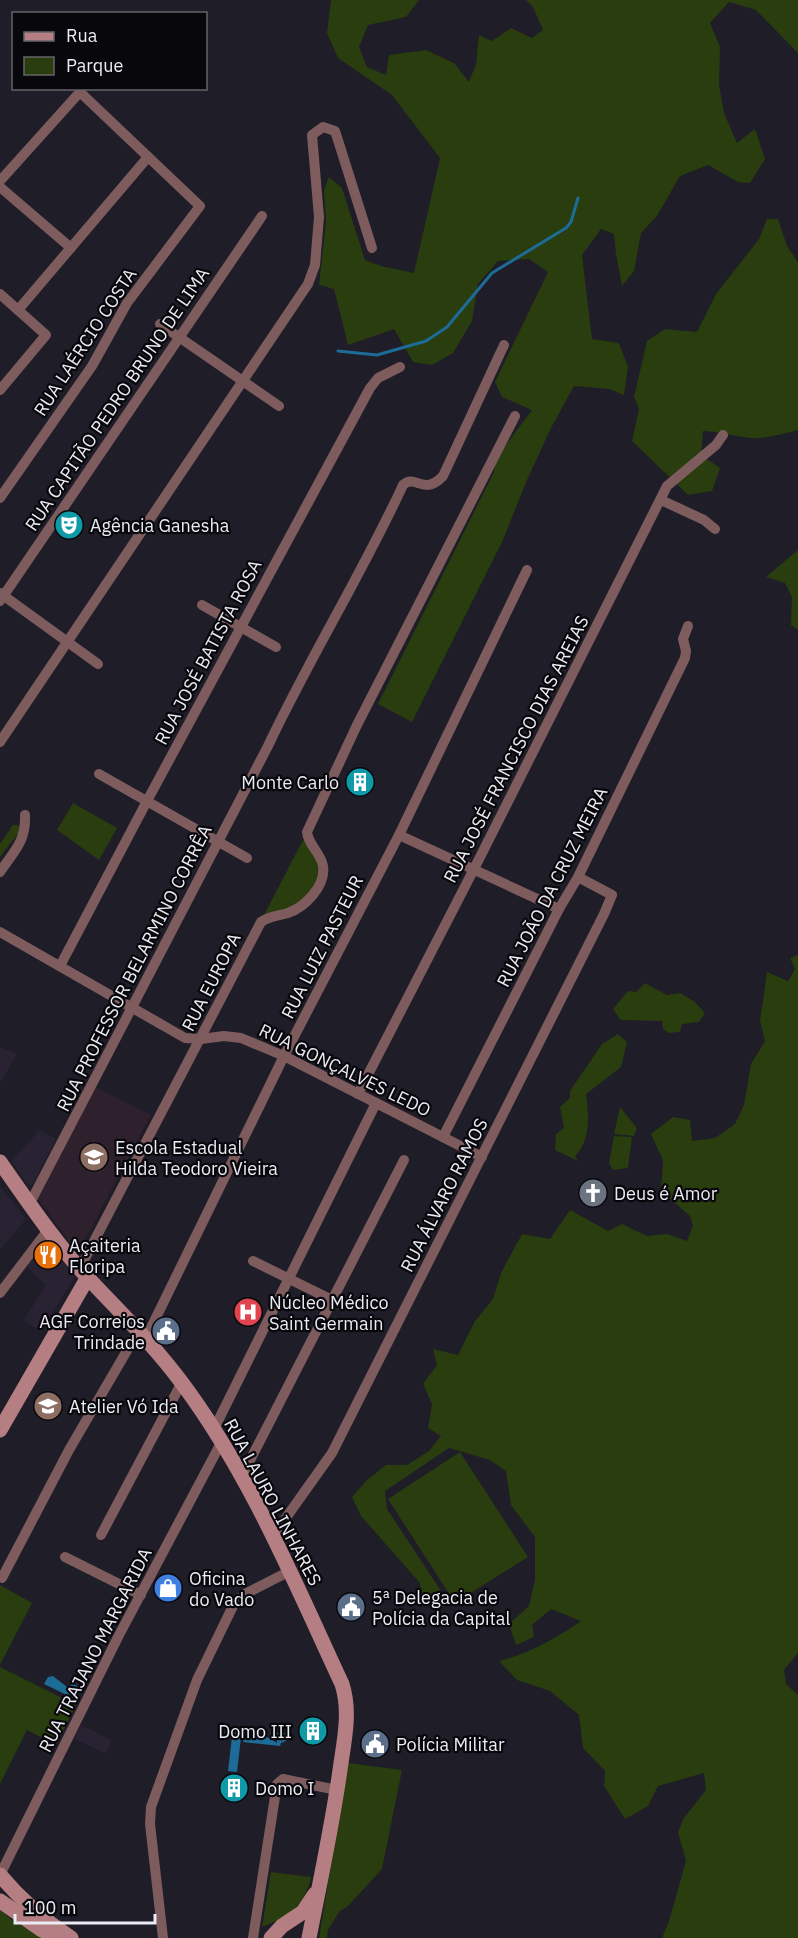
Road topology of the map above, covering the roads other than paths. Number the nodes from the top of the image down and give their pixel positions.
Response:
1 (148, 157) junction
2 (0, 181) edge
3 (0, 187) edge
4 (262, 216) dead end
5 (71, 248) junction
6 (372, 248) dead end
7 (0, 294) edge
8 (18, 310) junction
9 (160, 324) dead end
10 (179, 337) junction
11 (504, 345) dead end
12 (400, 367) dead end
13 (242, 381) junction
14 (0, 390) edge
15 (279, 406) dead end
16 (515, 416) dead end
17 (723, 435) dead end
18 (0, 498) edge
19 (661, 500) junction
20 (715, 529) dead end
21 (527, 570) dead end
22 (1, 597) edge
23 (202, 605) dead end
24 (688, 626) dead end
25 (241, 627) junction
26 (67, 642) junction
27 (276, 647) dead end
28 (98, 664) dead end
29 (0, 742) edge
30 (99, 774) dead end
31 (147, 801) junction
32 (25, 815) dead end
33 (399, 835) junction
34 (218, 842) junction
35 (247, 858) dead end
36 (474, 869) junction
37 (0, 872) edge
38 (578, 877) junction
39 (559, 909) junction
40 (0, 932) edge
41 (60, 966) junction
42 (131, 1007) junction
43 (201, 1039) junction
44 (284, 1056) junction
45 (358, 1094) junction
46 (376, 1103) junction
47 (443, 1137) junction
48 (482, 1157) junction
49 (404, 1160) dead end
50 (0, 1162) edge
51 (29, 1205) junction
52 (48, 1230) junction
53 (254, 1261) dead end
54 (84, 1273) junction
55 (289, 1279) junction
56 (0, 1293) edge
57 (332, 1300) junction
58 (142, 1334) junction
59 (182, 1382) junction
60 (0, 1430) edge
61 (218, 1435) junction
62 (242, 1476) junction
63 (101, 1535) dead end
64 (273, 1536) junction
65 (65, 1557) dead end
66 (290, 1571) junction
67 (2, 1578) dead end
68 (141, 1595) junction
69 (337, 1790) junction
70 (0, 1875) edge
71 (320, 1887) junction
72 (0, 1901) edge
73 (274, 1934) edge
74 (62, 1938) edge
75 (71, 1938) edge
76 (163, 1938) edge
77 (254, 1938) edge
78 (301, 1938) edge
79 (309, 1938) edge

1 - 2 street
1 - 5 street
1 - 18 street, RUA LAÉRCIO COSTA
3 - 5 street
4 - 10 street, RUA CAPITÃO PEDRO BRUNO DE LIMA
5 - 8 street
6 - 13 street
7 - 8 street
8 - 14 street
9 - 10 street
10 - 13 street
10 - 22 street, RUA CAPITÃO PEDRO BRUNO DE LIMA
11 - 34 street, RUA PROFESSOR BELARMINO CORRÊA
12 - 25 street, RUA JOSÉ BATISTA ROSA
13 - 15 street
13 - 26 street
16 - 43 street, RUA EUROPA
17 - 19 street, RUA JOSÉ FRANCISCO DIAS AREIAS
19 - 20 street
19 - 36 street, RUA JOSÉ FRANCISCO DIAS AREIAS
21 - 33 street, RUA LUIZ PASTEUR
22 - 26 street
23 - 25 street
24 - 38 street, RUA JOÃO DA CRUZ MEIRA
25 - 27 street
25 - 31 street, RUA JOSÉ BATISTA ROSA
26 - 28 street
26 - 29 street
30 - 31 street
31 - 34 street
31 - 41 street, RUA JOSÉ BATISTA ROSA
32 - 37 street
33 - 36 street
33 - 44 street, RUA LUIZ PASTEUR
34 - 35 street
34 - 42 street, RUA PROFESSOR BELARMINO CORRÊA
36 - 39 street
36 - 45 street, RUA JOSÉ FRANCISCO DIAS AREIAS
38 - 39 street, RUA JOÃO DA CRUZ MEIRA
38 - 48 street, RUA ÁLVARO RAMOS
39 - 47 street, RUA JOÃO DA CRUZ MEIRA
40 - 41 street, RUA GONÇALVES LEDO
41 - 42 street, RUA GONÇALVES LEDO
42 - 43 street, RUA GONÇALVES LEDO
42 - 51 street, RUA PROFESSOR BELARMINO CORRÊA
43 - 44 street, RUA GONÇALVES LEDO
43 - 54 street, RUA EUROPA
44 - 45 street, RUA GONÇALVES LEDO
44 - 58 street, RUA LUIZ PASTEUR
45 - 46 street, RUA GONÇALVES LEDO
46 - 47 street, RUA GONÇALVES LEDO
46 - 55 street
47 - 48 street, RUA GONÇALVES LEDO
48 - 64 street, RUA ÁLVARO RAMOS
49 - 57 street
50 - 51 main road, RUA LAURO LINHARES
51 - 52 main road, RUA LAURO LINHARES
52 - 54 main road, RUA LAURO LINHARES
52 - 56 street
53 - 55 street
54 - 58 main road, RUA LAURO LINHARES
54 - 60 main road
55 - 57 street
55 - 61 street
57 - 62 street
58 - 59 main road, RUA LAURO LINHARES
58 - 67 street, RUA LUIZ PASTEUR
59 - 61 main road, RUA LAURO LINHARES
59 - 63 street
61 - 62 main road, RUA LAURO LINHARES
61 - 68 street, RUA TRAJANO MARGARIDA
62 - 64 main road, RUA LAURO LINHARES
64 - 66 main road, RUA LAURO LINHARES
65 - 68 street
66 - 69 main road, RUA LAURO LINHARES
66 - 76 street
68 - 70 street, RUA TRAJANO MARGARIDA
69 - 71 main road, RUA LAURO LINHARES
69 - 77 street
70 - 75 main road
71 - 73 main road, RUA LAURO LINHARES
71 - 79 main road, RUA LAURO LINHARES
72 - 74 main road
73 - 77 main road
73 - 78 main road

